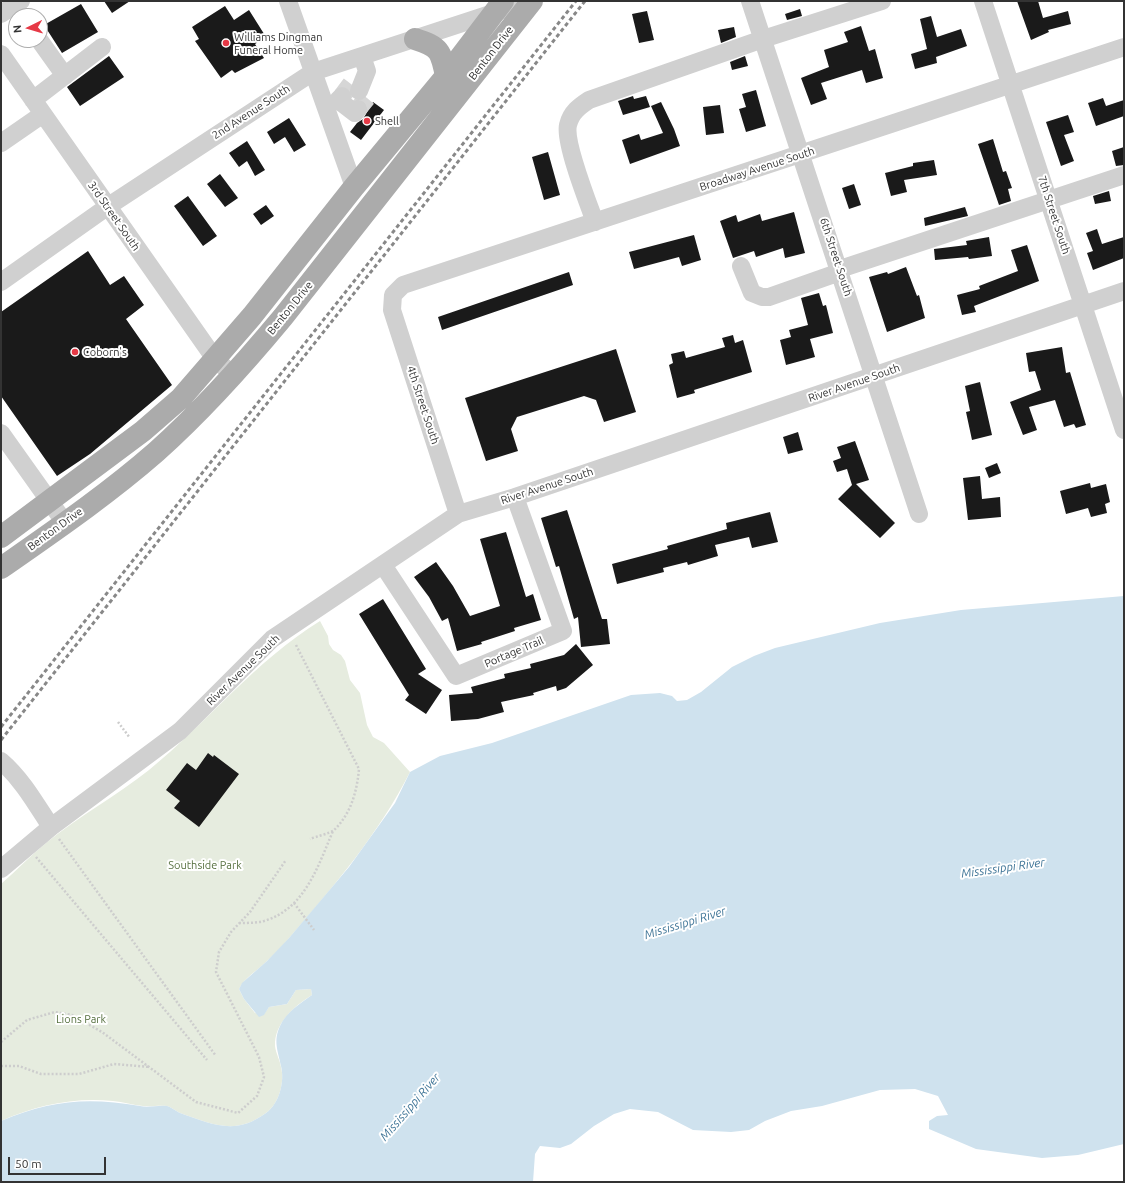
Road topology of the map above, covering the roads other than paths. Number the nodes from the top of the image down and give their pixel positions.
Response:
1 (21, 1) edge
2 (288, 1) edge
3 (531, 1) edge
4 (750, 1) edge
5 (882, 1) edge
6 (983, 1) edge
7 (498, 7) edge
8 (1, 14) edge
9 (415, 39) junction
10 (763, 39) junction
11 (102, 47) dead end
12 (1124, 47) edge
13 (45, 48) edge
14 (1, 54) edge
15 (362, 56) junction
16 (313, 72) junction
17 (65, 76) junction
18 (446, 76) junction
19 (1011, 85) junction
20 (38, 107) junction
21 (330, 118) junction
22 (1, 143) edge
23 (802, 154) junction
24 (1124, 175) edge
25 (354, 187) junction
26 (1048, 200) junction
27 (108, 207) junction
28 (595, 222) junction
29 (741, 266) dead end
30 (840, 270) junction
31 (1, 282) edge
32 (1124, 292) edge
33 (393, 295) joint
34 (1083, 305) junction
35 (215, 359) junction
36 (232, 374) junction
37 (875, 376) junction
38 (1124, 430) edge
39 (1, 434) edge
40 (515, 497) junction
41 (51, 502) junction
42 (458, 514) junction
43 (919, 514) dead end
44 (65, 523) junction
45 (1, 537) edge
46 (383, 565) junction
47 (1, 568) edge
48 (1, 761) edge
49 (1, 774) edge
50 (51, 827) junction
51 (1, 869) edge

1 - 8 street
2 - 16 street
3 - 7 street, 2nd Avenue South
3 - 36 main road, Benton Drive
4 - 10 street, 6th Street South
5 - 10 street
6 - 19 street, 7th Street South
7 - 9 street, 2nd Avenue South
7 - 18 main road, Benton Drive
9 - 15 street, 2nd Avenue South
9 - 18 main road
10 - 23 street, 6th Street South
10 - 28 street
11 - 17 street
12 - 19 street, Broadway Avenue South
13 - 17 street
14 - 20 street, 3rd Street South
15 - 16 street, 2nd Avenue South
15 - 21 street
16 - 21 street
16 - 27 street, 2nd Avenue South
17 - 20 street
18 - 25 main road, Benton Drive
19 - 23 street, Broadway Avenue South
19 - 26 street, 7th Street South
20 - 22 street
20 - 27 street, 3rd Street South
21 - 25 street
23 - 28 street, Broadway Avenue South
23 - 30 street, 6th Street South
24 - 26 street
25 - 35 main road, Benton Drive
26 - 30 street
26 - 34 street, 7th Street South
27 - 31 street, 2nd Avenue South
27 - 35 street, 3rd Street South
28 - 33 street, Broadway Avenue South
29 - 30 street
30 - 37 street, 6th Street South
32 - 34 street, River Avenue South
33 - 42 street, 4th Street South
34 - 37 street, River Avenue South
34 - 38 street, 7th Street South
35 - 36 street, 3rd Street South
35 - 41 main road, Benton Drive
36 - 44 main road, Benton Drive
37 - 40 street, River Avenue South
37 - 43 street, 6th Street South
39 - 41 street
40 - 42 street, River Avenue South
40 - 46 street, Portage Trail
41 - 44 street
41 - 45 main road, Benton Drive
42 - 46 street, River Avenue South
44 - 47 main road, Benton Drive
46 - 50 street, River Avenue South
48 - 50 street
49 - 50 street
50 - 51 street, River Avenue South

